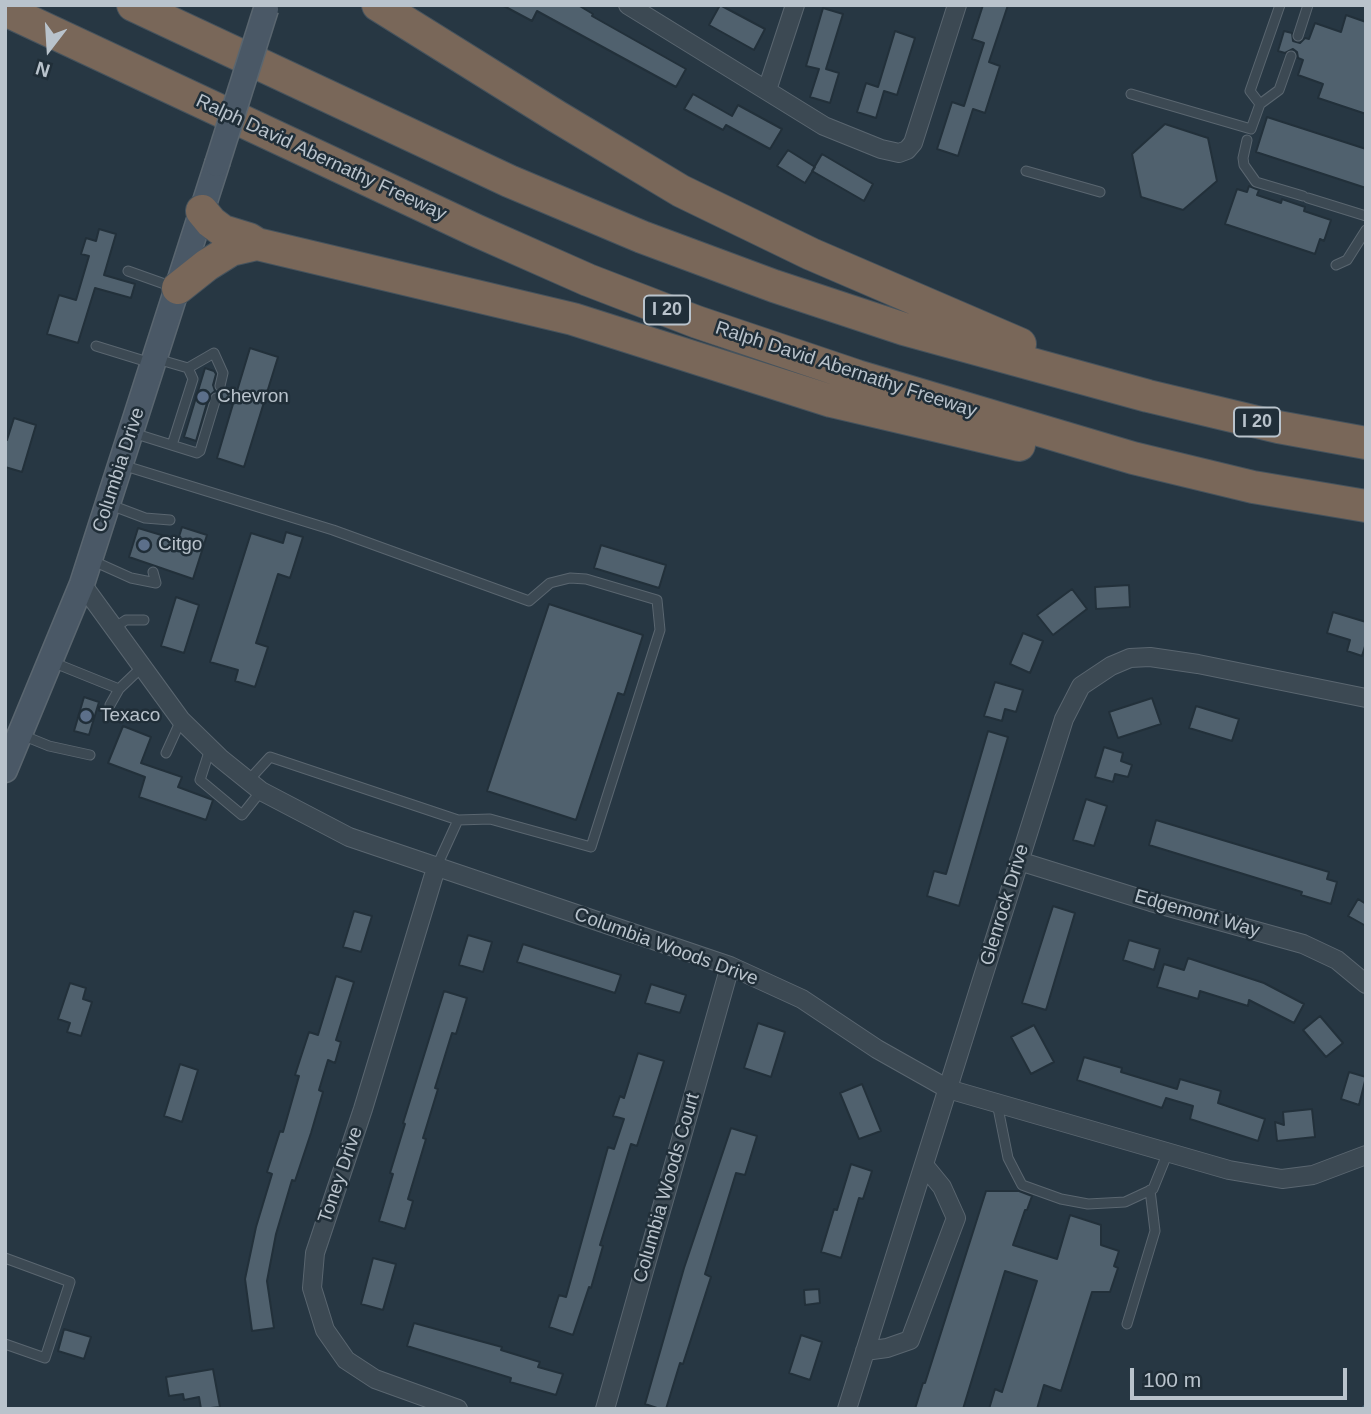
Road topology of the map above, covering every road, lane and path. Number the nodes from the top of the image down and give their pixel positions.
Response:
1 (133, 5) edge
2 (378, 5) edge
3 (628, 5) edge
4 (795, 5) edge
5 (957, 5) edge
6 (1280, 5) edge
7 (1308, 5) edge
8 (267, 7) edge
9 (5, 10) edge
10 (1298, 36) dead end
11 (1292, 56) dead end
12 (767, 90) junction
13 (1131, 94) dead end
14 (1259, 104) junction
15 (1249, 135) junction
16 (1026, 171) dead end
17 (1100, 192) dead end
18 (202, 211) junction
19 (1366, 216) edge
20 (1366, 230) edge
21 (257, 244) junction
22 (1336, 265) dead end
23 (128, 271) dead end
24 (178, 288) junction
25 (96, 346) dead end
26 (154, 361) junction
27 (188, 368) junction
28 (220, 386) dead end
29 (1148, 396) junction
30 (216, 398) dead end
31 (131, 432) junction
32 (1366, 443) edge
33 (172, 445) junction
34 (120, 465) junction
35 (1253, 487) junction
36 (108, 504) junction
37 (1366, 506) edge
38 (170, 520) dead end
39 (90, 559) junction
40 (153, 572) dead end
41 (82, 584) junction
42 (144, 621) dead end
43 (114, 628) junction
44 (50, 661) junction
45 (142, 667) junction
46 (118, 689) junction
47 (1366, 698) edge
48 (110, 705) dead end
49 (181, 720) junction
50 (13, 732) edge
51 (211, 749) junction
52 (166, 753) dead end
53 (90, 755) dead end
54 (5, 770) edge
55 (255, 786) junction
56 (458, 820) junction
57 (1019, 862) junction
58 (436, 868) junction
59 (730, 966) junction
60 (1366, 984) edge
61 (948, 1089) junction
62 (997, 1103) junction
63 (1168, 1152) junction
64 (1366, 1155) edge
65 (924, 1165) junction
66 (1150, 1190) junction
67 (5, 1258) edge
68 (1127, 1324) dead end
69 (5, 1344) edge
70 (865, 1351) junction
71 (458, 1409) edge
72 (605, 1409) edge
73 (847, 1409) edge

1 - 29 highway, I 20
2 - 29 highway
3 - 12 street
4 - 12 street
5 - 12 street
6 - 14 lane
7 - 10 lane
8 - 18 main road, Columbia Drive, bridge
9 - 35 highway, Ralph David Abernathy Freeway / I 20
11 - 14 lane
13 - 15 lane
14 - 15 lane
15 - 19 lane
16 - 17 lane
18 - 21 highway
18 - 24 main road, Columbia Drive
20 - 22 lane
21 - 24 highway
21 - 35 highway
23 - 24 lane
24 - 26 main road, Columbia Drive
25 - 26 lane
26 - 27 lane
26 - 31 main road, Columbia Drive
27 - 28 lane
27 - 33 lane
29 - 32 highway, I 20
30 - 33 lane
31 - 33 lane
31 - 34 main road, Columbia Drive
34 - 36 main road, Columbia Drive
34 - 56 lane
35 - 37 highway, Ralph David Abernathy Freeway / I 20
36 - 38 lane
36 - 39 main road, Columbia Drive
39 - 40 lane
39 - 41 main road, Columbia Drive
41 - 43 street, Columbia Woods Drive
41 - 44 main road, Columbia Drive
42 - 43 lane
43 - 45 street, Columbia Woods Drive
44 - 46 lane
44 - 50 main road, Columbia Drive
45 - 46 lane
45 - 49 street, Columbia Woods Drive
46 - 48 lane
47 - 57 street, Glenrock Drive
49 - 51 street, Columbia Woods Drive
49 - 52 lane
50 - 53 lane
50 - 54 main road, Columbia Drive
51 - 55 street, Columbia Woods Drive
51 - 55 lane
55 - 56 lane
55 - 58 street, Columbia Woods Drive
56 - 58 lane
57 - 60 street, Edgemont Way
57 - 61 street, Glenrock Drive
58 - 59 street, Columbia Woods Drive
58 - 71 street, Toney Drive
59 - 61 street, Columbia Woods Drive
59 - 72 street, Columbia Woods Court
61 - 62 street, Columbia Woods Drive
61 - 65 street, Glenrock Drive
62 - 63 street, Columbia Woods Drive
62 - 66 lane
63 - 64 street, Columbia Woods Drive
63 - 66 lane
65 - 70 street, Glenrock Drive
65 - 70 street
66 - 68 lane
67 - 69 lane
70 - 73 street, Glenrock Drive

